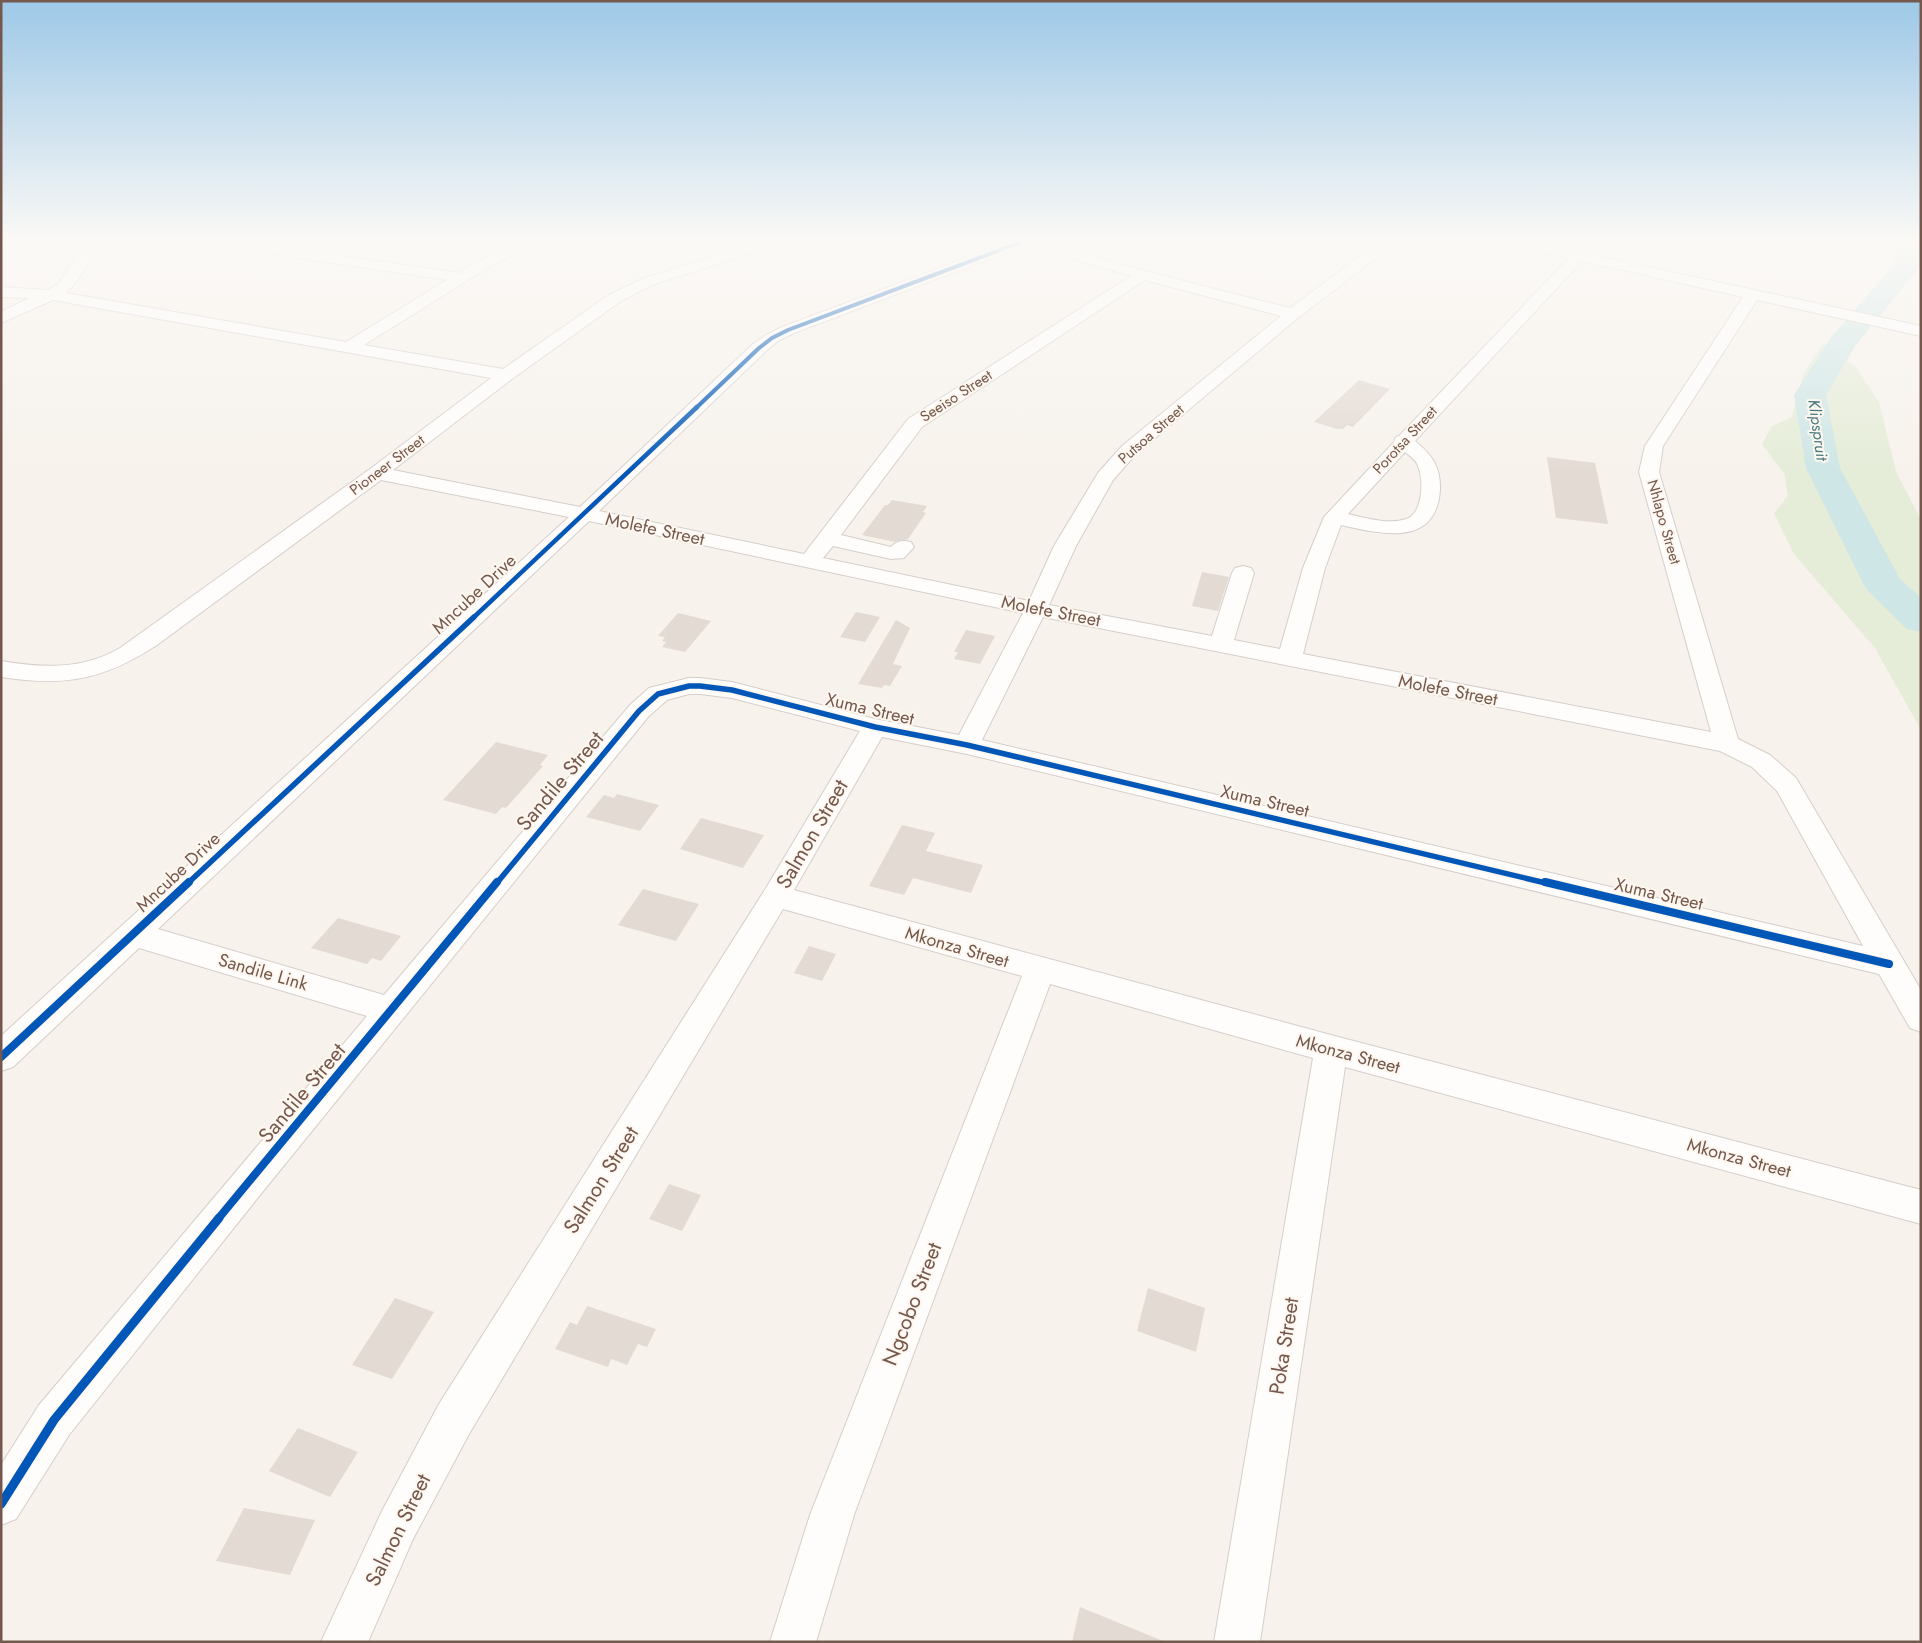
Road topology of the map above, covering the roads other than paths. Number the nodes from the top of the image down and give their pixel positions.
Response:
1 (185, 319) edge
2 (396, 319) edge
3 (588, 319) edge
4 (818, 319) edge
5 (1075, 319) edge
6 (1288, 319) edge
7 (1519, 319) edge
8 (1737, 319) edge
9 (1866, 319) edge
10 (1921, 331) edge
11 (348, 348) junction
12 (506, 375) junction
13 (1403, 441) junction
14 (377, 473) junction
15 (583, 514) junction
16 (1334, 517) junction
17 (827, 538) junction
18 (903, 547) dead end
19 (810, 561) junction
20 (1243, 573) dead end
21 (1036, 609) junction
22 (1221, 644) junction
23 (1290, 658) junction
24 (1, 669) edge
25 (639, 711) joint
26 (875, 727) junction
27 (1726, 744) junction
28 (967, 745) junction
29 (776, 896) junction
30 (133, 934) junction
31 (1889, 964) junction
32 (1040, 970) junction
33 (392, 1010) junction
34 (1921, 1020) edge
35 (1331, 1050) junction
36 (1, 1056) edge
37 (1921, 1207) edge
38 (1, 1504) edge
39 (344, 1642) edge
40 (793, 1642) edge
41 (1237, 1642) edge

1 - 11 street
2 - 11 street
3 - 12 street, Pioneer Street
4 - 15 street, Mncube Drive
5 - 17 street, Seeiso Street
6 - 21 street, Putsoa Street
7 - 13 street, Porotsa Street
8 - 27 street, Nhlapo Street
9 - 10 street
11 - 12 street
12 - 14 street, Pioneer Street
13 - 16 street, Porotsa Street
13 - 16 street
14 - 15 street, Molefe Street
14 - 24 street, Pioneer Street
15 - 19 street, Molefe Street
15 - 30 street, Mncube Drive
16 - 23 street, Porotsa Street
17 - 18 street
17 - 19 street, Seeiso Street
19 - 21 street, Molefe Street
20 - 22 street
21 - 22 street, Molefe Street
21 - 28 street, Putsoa Street
22 - 23 street, Molefe Street
23 - 27 street, Molefe Street
25 - 26 street, Xuma Street
25 - 33 street, Sandile Street
26 - 28 street, Xuma Street
26 - 29 street, Salmon Street
27 - 31 street
28 - 31 street, Xuma Street
29 - 32 street, Mkonza Street
29 - 39 street, Salmon Street
30 - 33 street, Sandile Link
30 - 36 street, Mncube Drive
31 - 34 street
32 - 35 street, Mkonza Street
32 - 40 street, Ngcobo Street
33 - 38 street, Sandile Street
35 - 37 street, Mkonza Street
35 - 41 street, Poka Street

